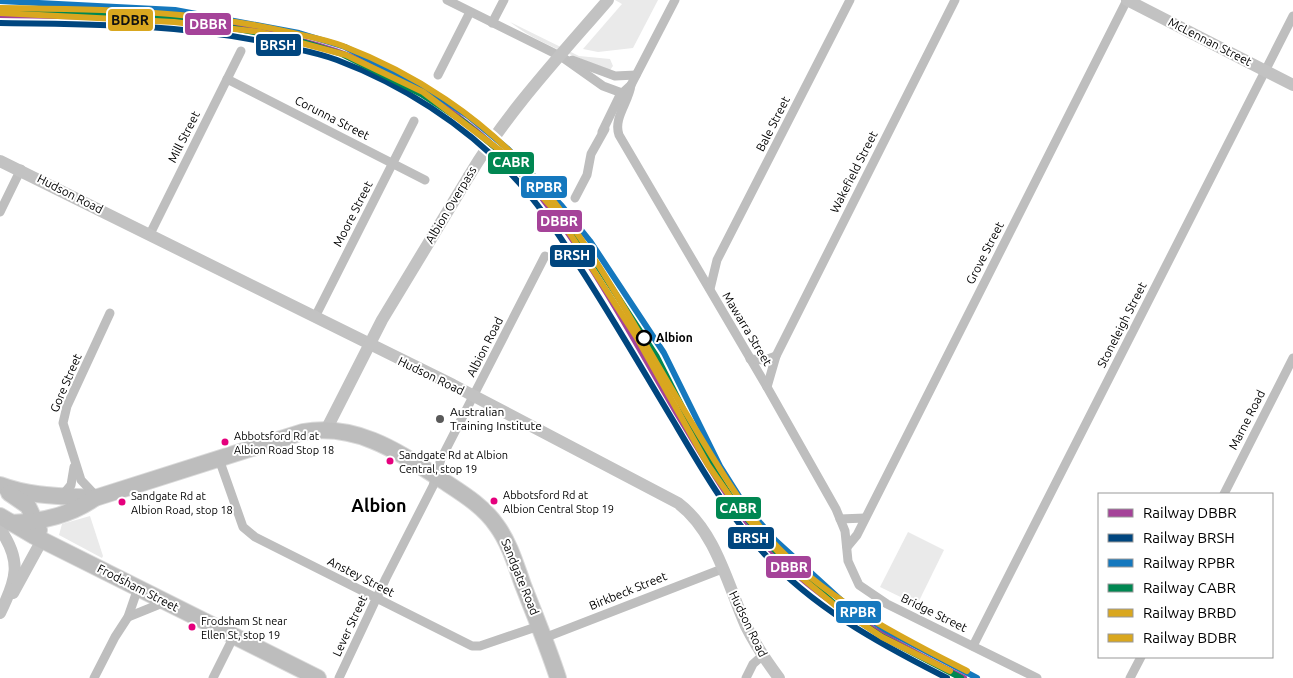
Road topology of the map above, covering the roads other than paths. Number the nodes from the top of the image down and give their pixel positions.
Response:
1 (446, 0) edge
2 (504, 0) edge
3 (608, 0) edge
4 (676, 0) edge
5 (850, 0) edge
6 (955, 0) edge
7 (1127, 0) edge
8 (470, 12) junction
9 (1293, 16) edge
10 (492, 24) junction
11 (241, 51) dead end
12 (562, 57) junction
13 (1265, 70) junction
14 (438, 75) dead end
15 (636, 75) junction
16 (227, 79) junction
17 (631, 85) junction
18 (1293, 85) edge
19 (622, 93) junction
20 (414, 121) dead end
21 (617, 127) junction
22 (602, 132) junction
23 (0, 161) edge
24 (393, 163) junction
25 (20, 169) junction
26 (425, 180) dead end
27 (575, 198) dead end
28 (0, 212) edge
29 (150, 234) junction
30 (545, 256) dead end
31 (717, 260) junction
32 (698, 270) junction
33 (710, 289) junction
34 (110, 314) dead end
35 (315, 317) junction
36 (370, 345) junction
37 (776, 356) junction
38 (750, 358) junction
39 (1293, 359) edge
40 (767, 387) junction
41 (474, 397) junction
42 (326, 430) junction
43 (219, 459) junction
44 (74, 464) junction
45 (436, 476) junction
46 (0, 486) edge
47 (1225, 493) edge
48 (61, 497) junction
49 (97, 497) junction
50 (52, 517) junction
51 (840, 518) junction
52 (865, 518) junction
53 (36, 521) junction
54 (3, 523) edge
55 (42, 540) junction
56 (847, 547) junction
57 (722, 569) junction
58 (138, 588) junction
59 (377, 599) junction
60 (166, 602) junction
61 (2, 609) edge
62 (128, 617) junction
63 (541, 632) junction
64 (234, 636) junction
65 (973, 646) junction
66 (763, 655) junction
67 (1140, 658) edge
68 (94, 678) edge
69 (213, 678) edge
70 (318, 678) edge
71 (339, 678) edge
72 (558, 678) edge
73 (746, 678) edge
74 (779, 678) edge
75 (1037, 678) edge
76 (1130, 678) edge

1 - 8 street
2 - 10 street
3 - 36 main road, Albion Overpass, bridge
4 - 15 street
5 - 31 street, Bale Street
6 - 37 street, Wakefield Street
7 - 13 main road, McLennan Street
7 - 52 street, Grove Street
8 - 10 street
8 - 14 street
9 - 13 street, Stoneleigh Street
10 - 12 street
11 - 16 street, Mill Street
12 - 15 street
12 - 19 street
13 - 18 main road, McLennan Street
13 - 65 street, Stoneleigh Street
15 - 17 street
16 - 24 street, Corunna Street
16 - 29 street, Mill Street
17 - 19 street
17 - 21 street
19 - 22 street
20 - 24 street, Moore Street
21 - 22 street
21 - 32 street, Mawarra Street
22 - 27 street
23 - 25 main road, Hudson Road
24 - 26 street, Corunna Street
24 - 35 street, Moore Street
25 - 28 street
25 - 29 main road, Hudson Road
29 - 35 main road, Hudson Road
30 - 41 street, Albion Road
31 - 32 street
31 - 33 street, Bale Street
32 - 33 street, Mawarra Street
33 - 38 street, Mawarra Street
34 - 44 street, Gore Street
35 - 36 main road, Hudson Road
36 - 41 main road, Hudson Road
36 - 42 main road, Albion Overpass
37 - 38 street
37 - 40 street, Wakefield Street
38 - 40 street, Mawarra Street
39 - 47 street, Marne Road
40 - 51 street, Mawarra Street
41 - 45 street, Albion Road
41 - 57 main road, Hudson Road
42 - 43 highway, Sandgate Road
42 - 45 highway, Sandgate Road
43 - 49 highway, Sandgate Road
43 - 59 street, Anstey Street
44 - 48 street
44 - 49 street, Gore Street
45 - 59 street, Lever Street
45 - 63 highway, Sandgate Road
46 - 48 highway, Sandgate Road
46 - 53 highway
48 - 49 highway, Sandgate Road
49 - 50 highway, Sandgate Road
50 - 53 highway, Sandgate Road
50 - 55 highway
51 - 52 street
51 - 56 street, Mawarra Street
52 - 56 street, Grove Street
53 - 54 highway, Sandgate Road
53 - 55 highway
54 - 55 highway, Frodsham Street
54 - 61 main road
55 - 58 highway, Frodsham Street
55 - 61 main road
56 - 65 street, Bridge Street
57 - 63 street, Birkbeck Street
57 - 66 main road, Hudson Road
58 - 60 highway, Frodsham Street
58 - 62 street
59 - 63 street, Anstey Street
59 - 71 street, Lever Street
60 - 62 street
60 - 64 highway, Frodsham Street
62 - 68 street
63 - 72 highway, Sandgate Road
64 - 69 street
64 - 70 highway, Frodsham Street
65 - 75 street, Bridge Street
66 - 73 street
66 - 74 main road, Hudson Road
67 - 76 street

